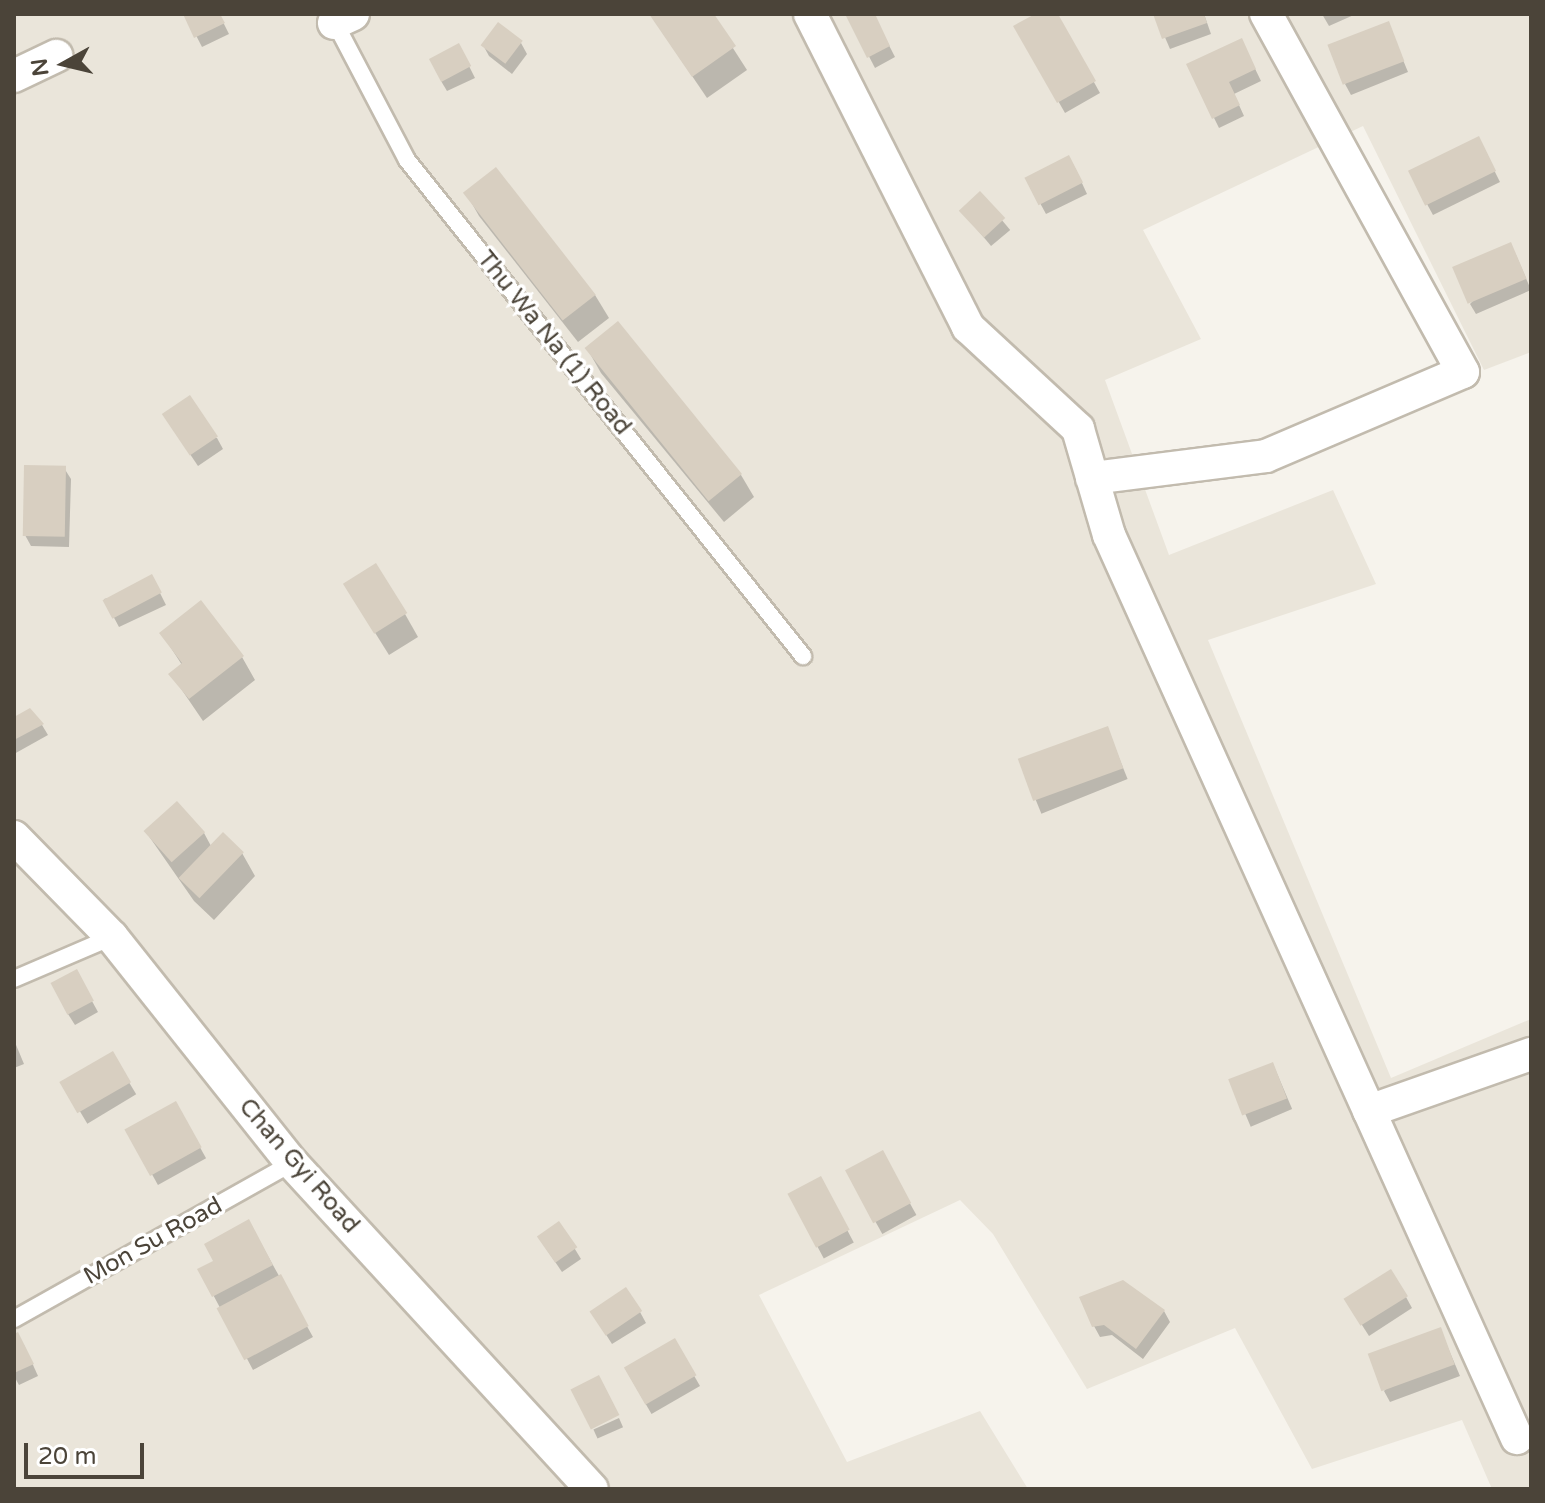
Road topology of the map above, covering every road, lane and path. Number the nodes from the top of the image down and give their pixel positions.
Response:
1 (810, 14) edge
2 (1266, 14) edge
3 (339, 17) edge
4 (56, 56) dead end
5 (14, 76) edge
6 (1092, 478) junction
7 (803, 656) dead end
8 (14, 837) edge
9 (112, 937) junction
10 (14, 979) edge
11 (1531, 1054) edge
12 (1369, 1111) junction
13 (292, 1163) junction
14 (14, 1319) edge
15 (1517, 1438) dead end
16 (592, 1489) edge

1 - 6 street
2 - 6 street
3 - 7 lane, Thu Wa Na (1) Road
4 - 5 street
6 - 12 street
8 - 9 street, Chan Gyi Road
9 - 10 lane
9 - 13 street, Chan Gyi Road
11 - 12 street
12 - 15 street
13 - 14 lane, Mon Su Road
13 - 16 street, Chan Gyi Road

